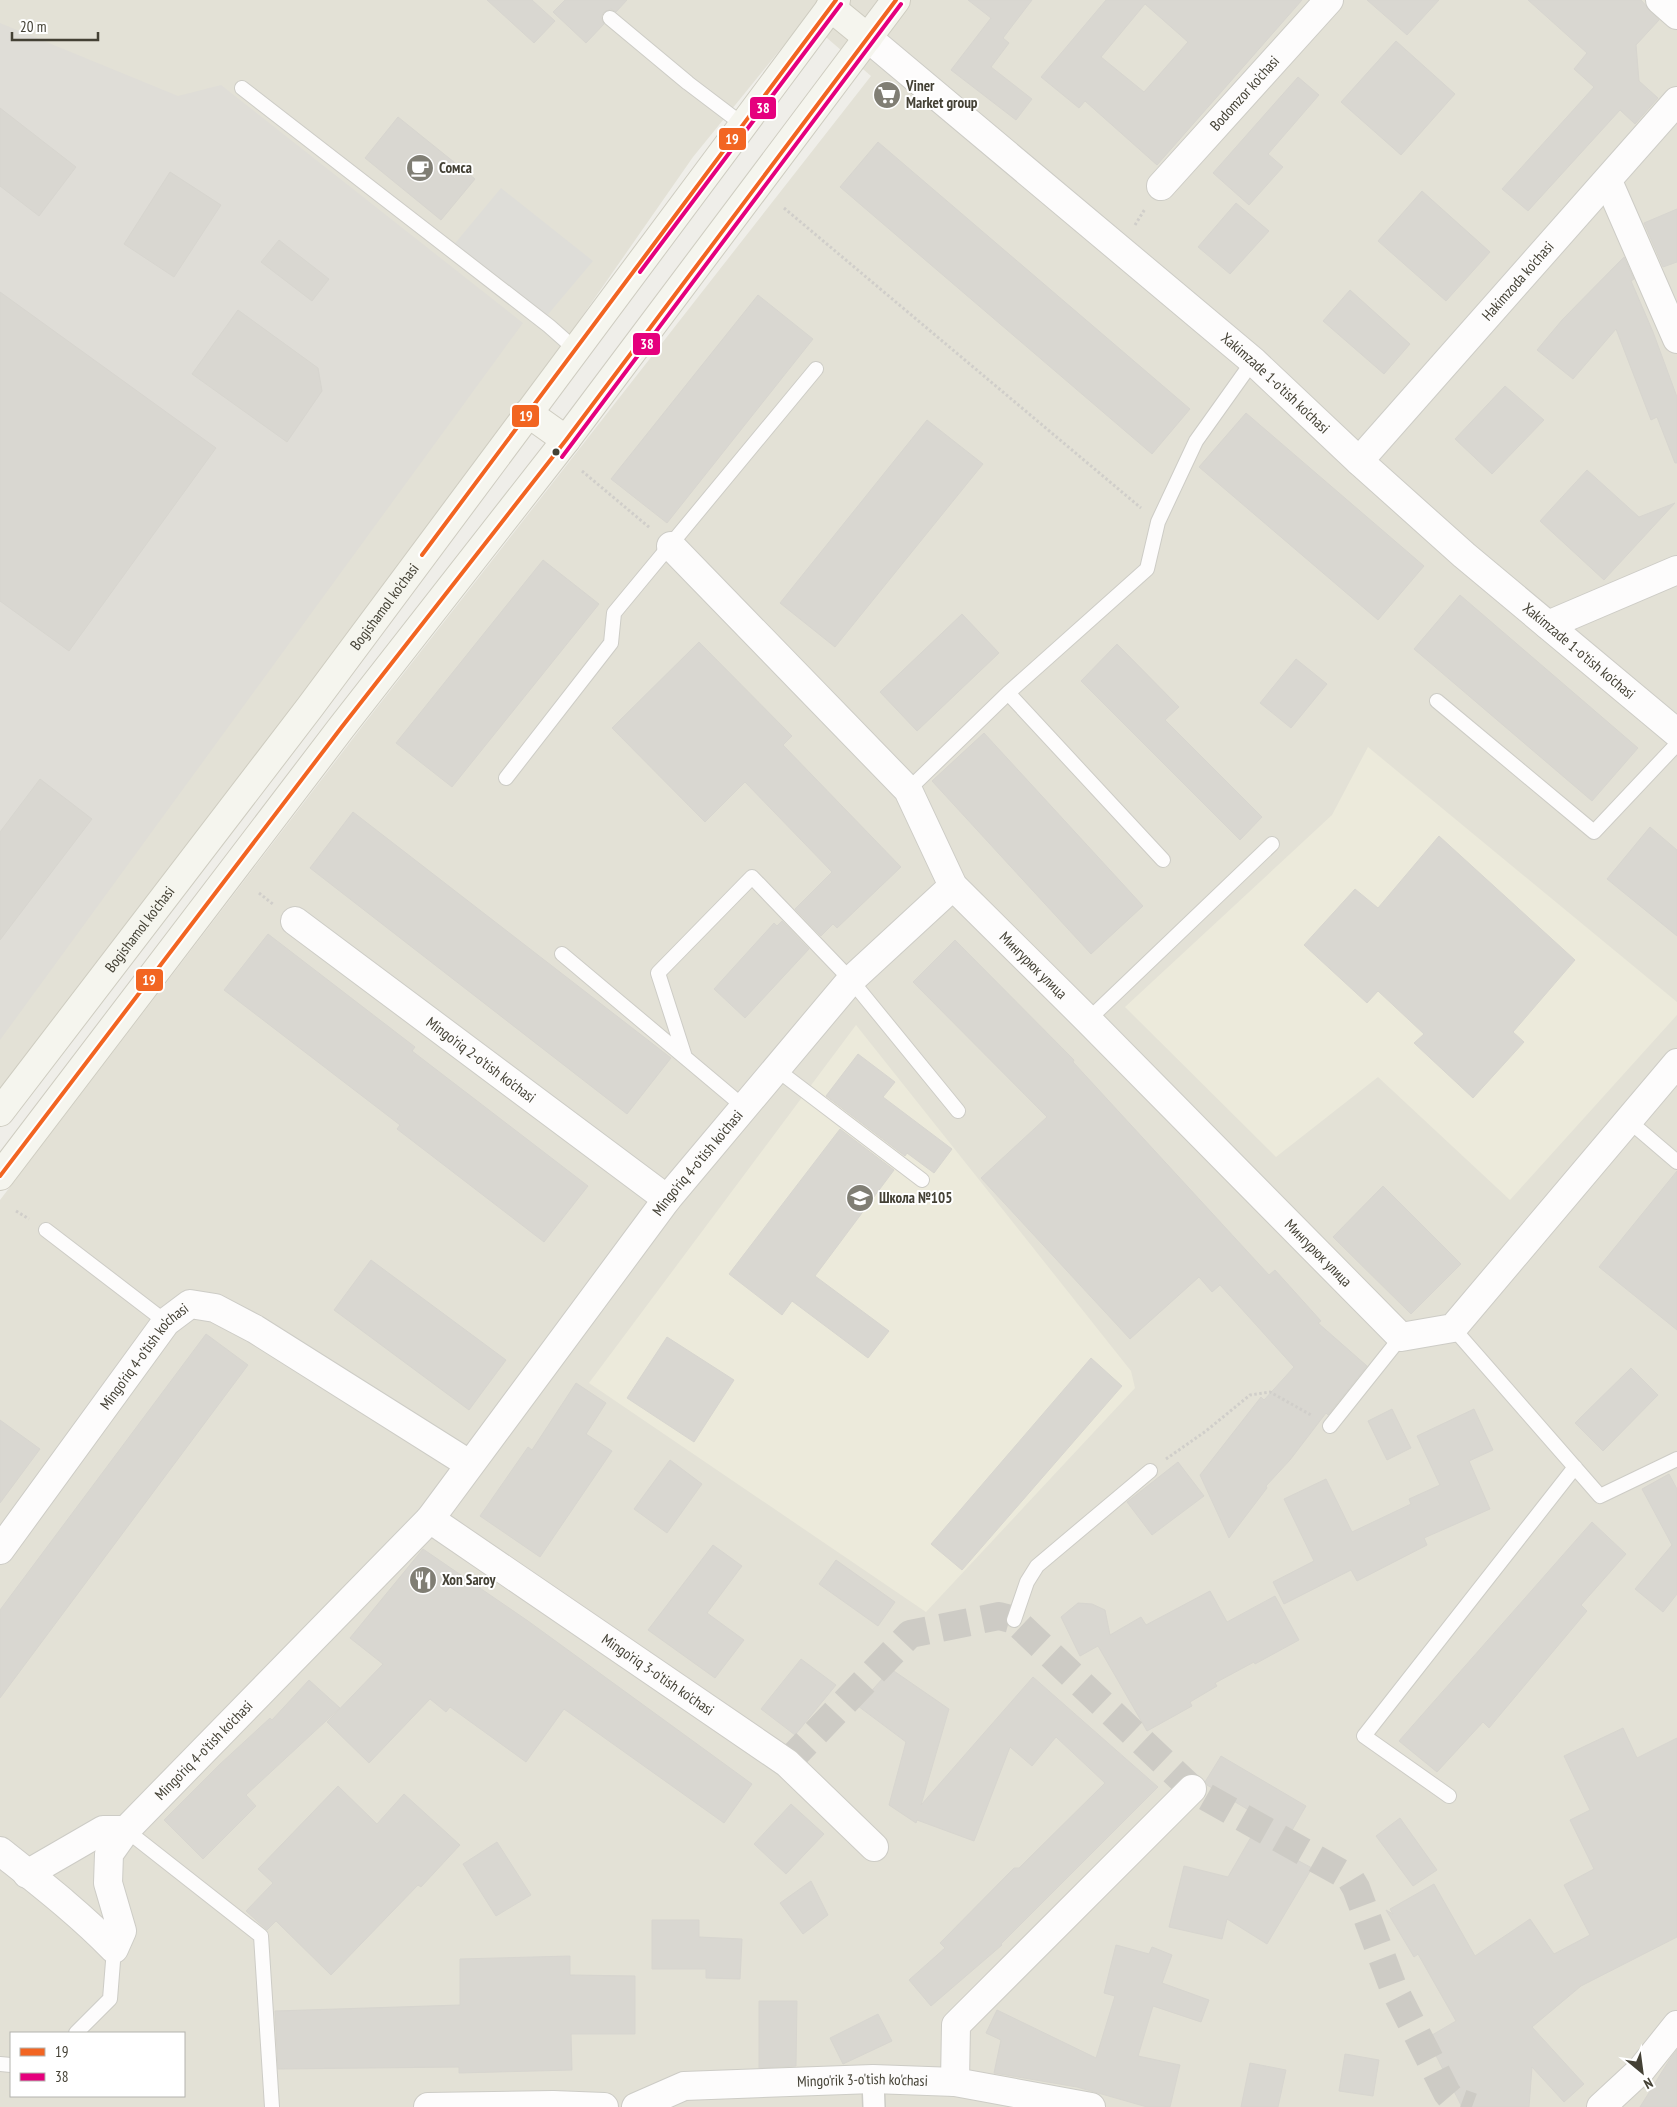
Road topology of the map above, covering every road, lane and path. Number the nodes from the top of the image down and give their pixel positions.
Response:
1 (896, 0) edge
2 (1329, 0) edge
3 (1660, 0) edge
4 (829, 2) edge
5 (1677, 15) edge
6 (610, 18) dead end
7 (868, 38) junction
8 (242, 88) dead end
9 (1677, 101) edge
10 (742, 124) junction
11 (1608, 181) junction
12 (1161, 186) joint
13 (784, 208) dead end
14 (1118, 249) junction
15 (1676, 335) edge
16 (575, 349) junction
17 (1253, 361) junction
18 (816, 368) dead end
19 (528, 412) junction
20 (566, 440) junction
21 (1359, 462) junction
22 (582, 471) dead end
23 (1158, 522) junction
24 (671, 546) junction
25 (1677, 570) edge
26 (1548, 625) junction
27 (1008, 693) junction
28 (1437, 701) dead end
29 (310, 706) junction
30 (341, 728) junction
31 (1677, 733) edge
32 (1677, 744) edge
33 (506, 778) dead end
34 (908, 790) junction
35 (1272, 844) dead end
36 (1163, 860) dead end
37 (953, 886) junction
38 (295, 921) dead end
39 (562, 954) dead end
40 (851, 980) junction
41 (1088, 1020) junction
42 (684, 1054) junction
43 (1677, 1063) edge
44 (776, 1069) junction
45 (744, 1107) junction
46 (958, 1111) dead end
47 (0, 1112) edge
48 (1629, 1121) junction
49 (1677, 1162) edge
50 (0, 1176) edge
51 (922, 1180) dead end
52 (667, 1199) junction
53 (46, 1230) dead end
54 (166, 1322) junction
55 (1453, 1328) junction
56 (1400, 1337) junction
57 (1330, 1426) joint
58 (1677, 1459) edge
59 (468, 1464) junction
60 (1575, 1467) junction
61 (1150, 1471) joint
62 (430, 1519) junction
63 (0, 1550) edge
64 (1014, 1620) dead end
65 (1192, 1789) dead end
66 (1449, 1796) dead end
67 (126, 1830) junction
68 (874, 1847) dead end
69 (0, 1852) edge
70 (27, 1874) junction
71 (114, 1949) junction
72 (1677, 2025) edge
73 (77, 2032) edge
74 (873, 2079) junction
75 (955, 2082) junction
76 (272, 2107) edge
77 (428, 2107) edge
78 (604, 2107) edge
79 (636, 2107) edge
80 (874, 2107) edge
81 (1091, 2107) edge
82 (1601, 2107) edge

1 - 7 main road
2 - 12 street, Bodomzor ko'chasi
3 - 5 street
4 - 7 main road
4 - 10 main road, Bogishamol ko'chasi
6 - 10 lane
7 - 14 street, Xakimzade 1-o'tish ko'chasi
7 - 20 main road
8 - 16 lane
9 - 11 street, Hakimzoda ko'chasi
10 - 16 main road, Bogishamol ko'chasi
11 - 15 street
11 - 21 street, Hakimzoda ko'chasi
12 - 14 path
13 - 23 path
14 - 17 street, Xakimzade 1-o'tish ko'chasi
16 - 19 main road, Bogishamol ko'chasi
17 - 21 street, Xakimzade 1-o'tish ko'chasi
17 - 23 lane
18 - 24 lane
19 - 20 main road
19 - 29 main road, Bogishamol ko'chasi
20 - 30 main road
21 - 26 street, Xakimzade 1-o'tish ko'chasi
22 - 24 path
23 - 27 lane
24 - 33 lane
24 - 34 street
25 - 26 street
26 - 31 street, Xakimzade 1-o'tish ko'chasi
27 - 34 lane
27 - 36 lane
28 - 32 lane
29 - 30 main road
29 - 47 main road, Bogishamol ko'chasi
30 - 50 main road
34 - 37 street
35 - 41 lane
37 - 40 street, Mingo'riq 4-o'tish ko'chasi
37 - 41 street, Мингурюк улица
38 - 52 street, Mingo'riq 2-o'tish ko'chasi
39 - 42 lane
40 - 42 lane
40 - 44 street, Mingo'riq 4-o'tish ko'chasi
40 - 46 lane
41 - 56 street, Мингурюк улица
42 - 45 lane
43 - 48 street
44 - 45 street, Mingo'riq 4-o'tish ko'chasi
44 - 51 lane
45 - 52 street, Mingo'riq 4-o'tish ko'chasi
48 - 49 lane
48 - 55 street
52 - 59 street, Mingo'riq 4-o'tish ko'chasi
53 - 54 lane
54 - 59 street, Mingo'riq 4-o'tish ko'chasi
54 - 63 street, Mingo'riq 4-o'tish ko'chasi
55 - 56 street
55 - 60 lane
56 - 57 lane
57 - 61 path
58 - 60 lane
59 - 62 street, Mingo'riq 4-o'tish ko'chasi
60 - 66 lane
61 - 64 lane
62 - 67 street, Mingo'riq 4-o'tish ko'chasi
62 - 68 street, Mingo'riq 3-o'tish ko'chasi
65 - 75 street
67 - 70 street
67 - 71 street, Mingo'riq 4-o'tish ko'chasi
67 - 76 lane
69 - 70 street
70 - 71 street
71 - 73 lane
72 - 82 street
74 - 75 street, Mingo'rik 3-o'tish ko'chasi
74 - 79 street, Mingo'rik 3-o'tish ko'chasi
74 - 80 street
75 - 81 street, Mingo'rik 3-o'tish ko'chasi
77 - 78 street

